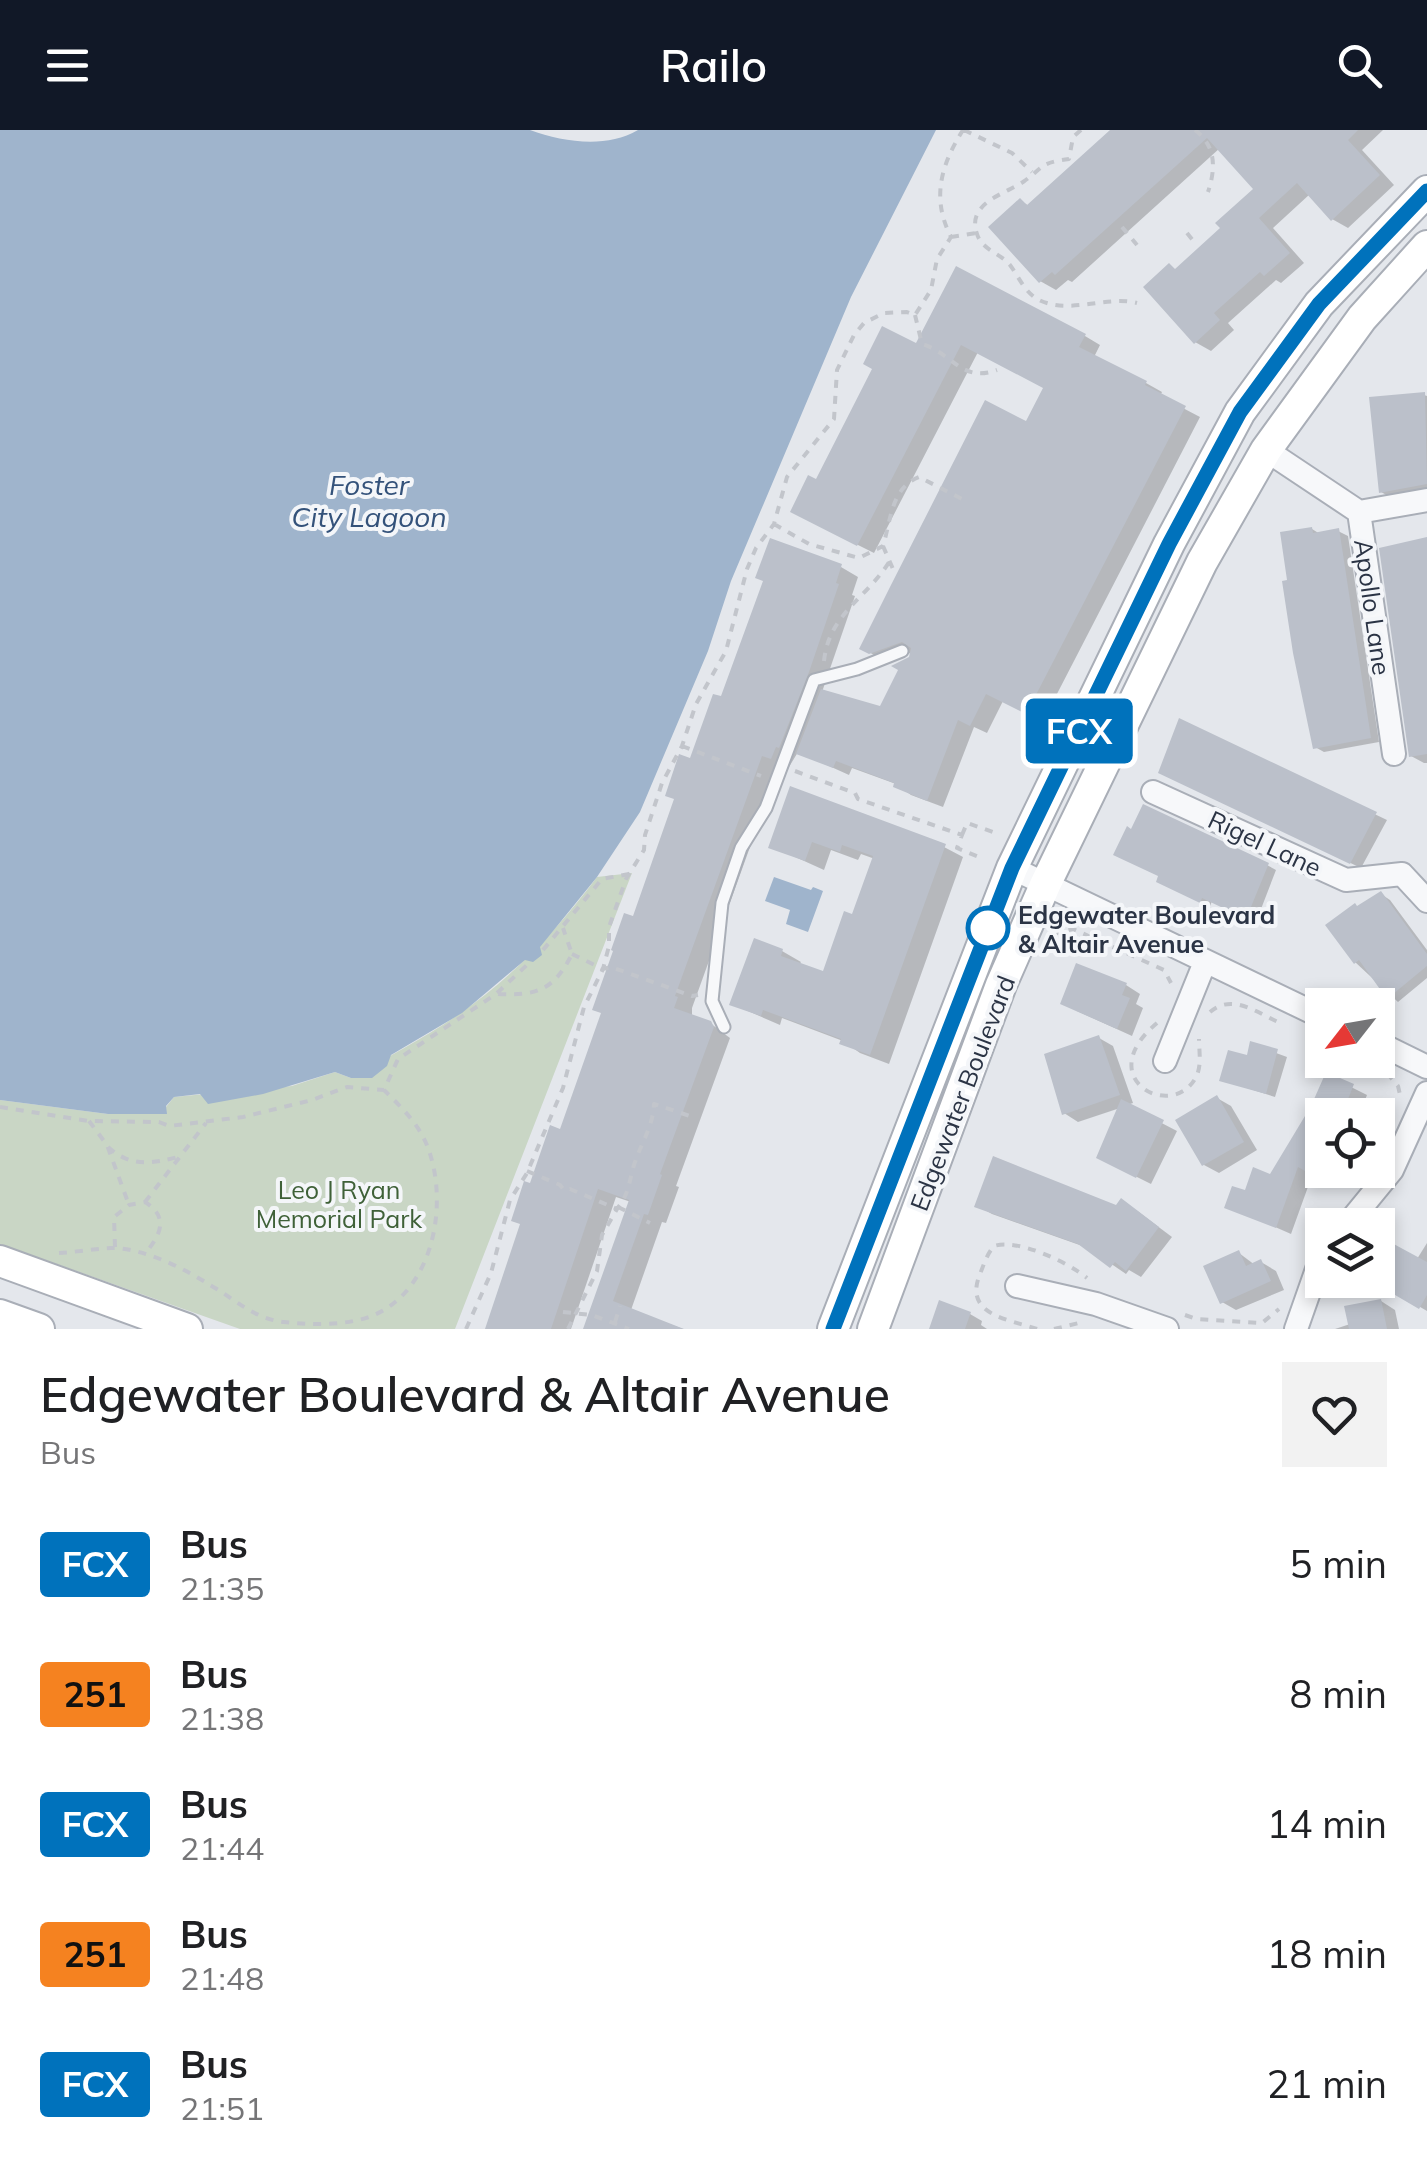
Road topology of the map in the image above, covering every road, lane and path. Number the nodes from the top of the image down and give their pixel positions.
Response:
1 (963, 130) edge
2 (1080, 130) edge
3 (1195, 130) edge
4 (1032, 172) junction
5 (1427, 191) edge
6 (1208, 192) dead end
7 (1122, 227) dead end
8 (1186, 232) dead end
9 (977, 233) junction
10 (951, 237) junction
11 (1196, 243) dead end
12 (1137, 246) dead end
13 (1427, 246) edge
14 (1138, 303) dead end
15 (914, 315) junction
16 (997, 370) dead end
17 (1266, 450) junction
18 (966, 500) dead end
19 (1427, 500) edge
20 (1359, 512) junction
21 (774, 524) junction
22 (883, 546) junction
23 (890, 560) junction
24 (894, 569) dead end
25 (902, 651) dead end
26 (824, 677) junction
27 (682, 746) junction
28 (1394, 754) dead end
29 (782, 766) junction
30 (774, 788) junction
31 (1153, 792) dead end
32 (996, 833) dead end
33 (962, 836) junction
34 (998, 863) junction
35 (629, 874) junction
36 (1046, 883) junction
37 (1427, 901) edge
38 (563, 928) junction
39 (1044, 944) dead end
40 (543, 950) dead end
41 (572, 954) junction
42 (1205, 962) junction
43 (528, 964) dead end
44 (603, 969) junction
45 (1172, 986) dead end
46 (712, 993) junction
47 (496, 994) junction
48 (1305, 1009) edge
49 (1164, 1012) dead end
50 (1285, 1025) dead end
51 (724, 1028) dead end
52 (1395, 1059) edge
53 (1165, 1060) dead end
54 (1427, 1066) edge
55 (1392, 1078) edge
56 (384, 1090) junction
57 (1427, 1093) edge
58 (0, 1108) edge
59 (1397, 1108) dead end
60 (690, 1116) dead end
61 (89, 1121) junction
62 (206, 1123) junction
63 (107, 1145) junction
64 (178, 1158) junction
65 (528, 1171) junction
66 (145, 1202) junction
67 (130, 1205) junction
68 (618, 1208) junction
69 (1361, 1208) edge
70 (650, 1224) dead end
71 (115, 1248) junction
72 (52, 1254) dead end
73 (145, 1254) junction
74 (0, 1261) edge
75 (1089, 1280) dead end
76 (1017, 1286) dead end
77 (1285, 1298) dead end
78 (1307, 1298) edge
79 (620, 1306) dead end
80 (563, 1312) dead end
81 (0, 1315) edge
82 (576, 1316) junction
83 (1172, 1321) edge
84 (356, 1322) junction
85 (615, 1322) junction
86 (39, 1329) edge
87 (187, 1329) edge
88 (362, 1329) edge
89 (466, 1329) edge
90 (568, 1329) edge
91 (630, 1329) edge
92 (833, 1329) edge
93 (873, 1329) edge
94 (1038, 1329) edge
95 (1296, 1329) edge

1 - 4 path
1 - 10 path
2 - 4 path
3 - 6 path
4 - 9 path
5 - 34 main road, Edgewater Boulevard
7 - 12 path
8 - 11 path
9 - 10 path
9 - 14 path
10 - 15 path
13 - 17 main road, Edgewater Boulevard
15 - 16 path
15 - 21 path
17 - 20 street, Apollo Lane
17 - 36 main road, Edgewater Boulevard
18 - 22 path
19 - 20 street
20 - 28 street, Apollo Lane
21 - 22 path
21 - 27 path
22 - 23 path
23 - 24 path
23 - 26 path
25 - 26 lane
26 - 29 lane
27 - 30 path
27 - 35 path
29 - 30 lane
29 - 33 path
30 - 46 lane
31 - 37 street, Rigel Lane
32 - 33 path
33 - 34 path
34 - 36 street
34 - 92 main road, Edgewater Boulevard
35 - 38 path
35 - 44 path
36 - 42 street
36 - 93 main road, Edgewater Boulevard
38 - 40 path
38 - 41 path
39 - 45 path
41 - 44 path
41 - 47 path
42 - 48 street
42 - 53 street
43 - 47 path
44 - 46 path
44 - 65 path
46 - 51 lane
47 - 56 path
49 - 50 path
52 - 54 street
55 - 59 path
56 - 62 path
56 - 84 path
57 - 69 street
58 - 61 path
60 - 68 path
61 - 62 path
61 - 63 path
62 - 64 path
63 - 64 path
63 - 67 path
64 - 66 path
65 - 68 path
65 - 89 path
66 - 67 path
66 - 73 path
67 - 71 path
68 - 70 path
68 - 82 path
71 - 72 path
71 - 73 path
73 - 84 path
74 - 87 main road
75 - 94 path
76 - 83 street
77 - 83 path
78 - 95 street
79 - 85 path
80 - 82 path
81 - 86 main road
82 - 85 path
82 - 90 path
84 - 88 path
85 - 91 path

